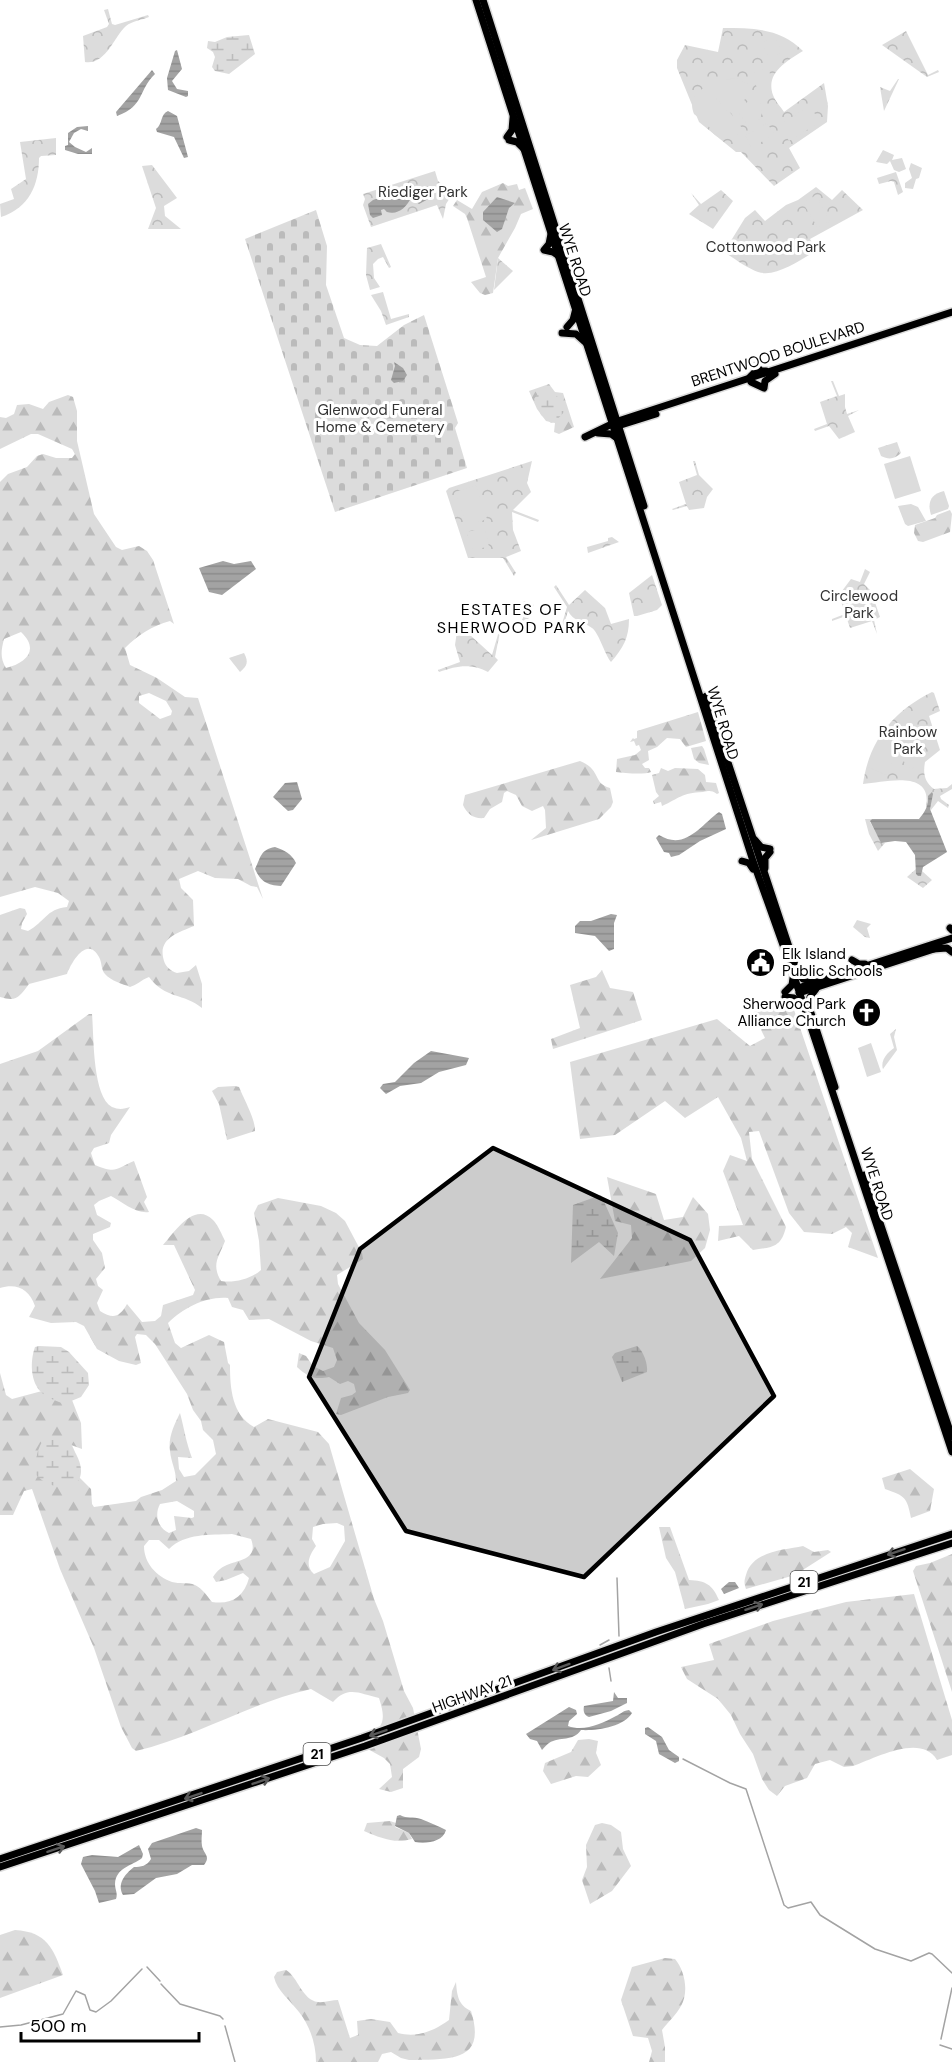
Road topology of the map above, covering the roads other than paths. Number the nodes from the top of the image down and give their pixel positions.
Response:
1 (480, 2) edge
2 (513, 113) junction
3 (525, 151) junction
4 (551, 232) junction
5 (560, 257) junction
6 (576, 308) junction
7 (952, 312) edge
8 (952, 317) edge
9 (589, 348) junction
10 (775, 372) junction
11 (751, 380) junction
12 (610, 403) junction
13 (672, 403) junction
14 (636, 420) junction
15 (616, 424) junction
16 (585, 437) dead end
17 (622, 442) junction
18 (744, 833) junction
19 (752, 837) junction
20 (763, 879) junction
21 (950, 929) edge
22 (952, 938) edge
23 (952, 943) edge
24 (934, 947) junction
25 (952, 952) edge
26 (852, 960) dead end
27 (867, 965) junction
28 (795, 973) junction
29 (820, 983) junction
30 (801, 990) junction
31 (804, 1006) junction
32 (810, 1011) junction
33 (952, 1437) edge
34 (952, 1452) edge
35 (952, 1534) edge
36 (952, 1541) edge
37 (656, 1632) junction
38 (616, 1647) junction
39 (619, 1654) junction
40 (580, 1668) junction
41 (0, 1858) edge
42 (0, 1867) edge

1 - 2 main road, WYE ROAD
1 - 12 main road, WYE ROAD
2 - 3 main road, WYE ROAD
2 - 3 main road
3 - 4 main road, WYE ROAD
4 - 5 main road, WYE ROAD
4 - 5 main road
5 - 6 main road, WYE ROAD
6 - 9 main road, WYE ROAD
6 - 9 main road
7 - 10 main road, BRENTWOOD BOULEVARD
8 - 10 main road, BRENTWOOD BOULEVARD
9 - 12 main road, WYE ROAD
10 - 11 main road
10 - 11 main road
11 - 13 main road, BRENTWOOD BOULEVARD
11 - 14 main road, BRENTWOOD BOULEVARD
12 - 13 main road
12 - 15 main road, WYE ROAD
12 - 17 main road
13 - 15 main road, BRENTWOOD BOULEVARD
14 - 15 main road, BRENTWOOD BOULEVARD
14 - 17 main road
15 - 16 main road
15 - 17 main road, WYE ROAD
17 - 18 main road, WYE ROAD
17 - 19 main road, WYE ROAD
18 - 20 main road, WYE ROAD
18 - 20 main road
19 - 20 main road, WYE ROAD
19 - 20 main road
20 - 28 main road, WYE ROAD
21 - 24 main road
22 - 24 main road
23 - 24 main road
24 - 25 main road
24 - 27 main road
24 - 29 main road
26 - 27 main road
27 - 29 main road
28 - 29 main road
28 - 30 main road, WYE ROAD
28 - 31 main road
29 - 30 main road
29 - 32 main road
30 - 31 main road, WYE ROAD
30 - 32 main road, WYE ROAD
31 - 34 main road, WYE ROAD
32 - 33 main road, WYE ROAD
35 -> 37 main road, HIGHWAY 21 / 21
39 -> 36 main road, HIGHWAY 21 / 21
37 - 38 main road, HIGHWAY 21 / 21
37 - 39 main road
38 - 40 main road
38 -> 41 main road, HIGHWAY 21 / 21
39 - 40 main road, HIGHWAY 21 / 21
42 -> 40 main road, HIGHWAY 21 / 21

